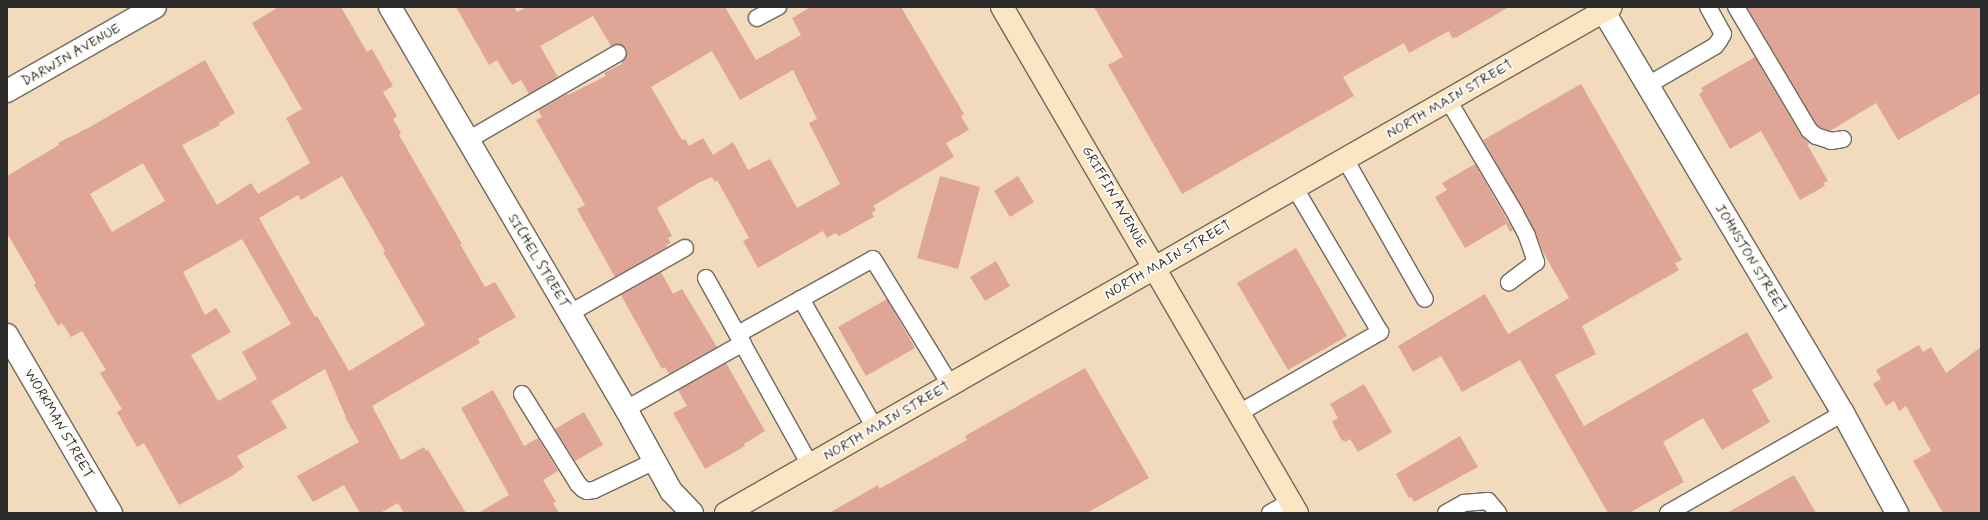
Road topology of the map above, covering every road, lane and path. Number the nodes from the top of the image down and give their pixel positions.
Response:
1 (155, 7) edge
2 (390, 7) edge
3 (778, 7) edge
4 (1002, 7) edge
5 (1708, 7) edge
6 (1736, 7) edge
7 (1605, 8) edge
8 (757, 18) dead end
9 (618, 53) dead end
10 (1648, 85) junction
11 (7, 91) edge
12 (1448, 100) junction
13 (1843, 139) dead end
14 (468, 140) junction
15 (1345, 159) junction
16 (1295, 188) junction
17 (685, 248) dead end
18 (1155, 268) junction
19 (706, 278) dead end
20 (1509, 282) dead end
21 (801, 299) junction
22 (1425, 299) dead end
23 (570, 313) junction
24 (7, 335) edge
25 (740, 338) junction
26 (950, 384) junction
27 (522, 394) dead end
28 (626, 409) junction
29 (1239, 413) junction
30 (1843, 413) junction
31 (875, 428) junction
32 (655, 461) junction
33 (810, 465) junction
34 (1294, 507) edge
35 (111, 513) edge
36 (692, 513) edge
37 (726, 513) edge
38 (1270, 513) edge
39 (1446, 513) edge
40 (1498, 513) edge
41 (1668, 513) edge
42 (1897, 513) edge

1 - 11 street, DARWIN AVENUE
2 - 14 street, SICHEL STREET
3 - 8 lane
4 - 18 main road, GRIFFIN AVENUE
5 - 10 lane
6 - 13 lane
7 - 10 street, JOHNSTON STREET
7 - 12 main road, NORTH MAIN STREET
9 - 14 lane
10 - 30 street, JOHNSTON STREET
12 - 15 main road, NORTH MAIN STREET
12 - 20 lane
14 - 23 street, SICHEL STREET
15 - 16 main road, NORTH MAIN STREET
15 - 22 lane
16 - 18 main road, NORTH MAIN STREET
16 - 29 lane
17 - 23 lane
18 - 26 main road, NORTH MAIN STREET
18 - 29 main road, GRIFFIN AVENUE
19 - 25 lane
21 - 25 lane
21 - 26 lane
21 - 31 lane
23 - 28 street, SICHEL STREET
24 - 35 street, WORKMAN STREET
25 - 28 lane
25 - 33 lane
26 - 31 main road, NORTH MAIN STREET
27 - 32 lane
28 - 32 street, SICHEL STREET
29 - 34 main road, GRIFFIN AVENUE
30 - 41 lane
30 - 42 street, JOHNSTON STREET
31 - 33 main road, NORTH MAIN STREET
32 - 36 street, SICHEL STREET
33 - 37 main road, NORTH MAIN STREET
34 - 38 lane
39 - 40 lane

